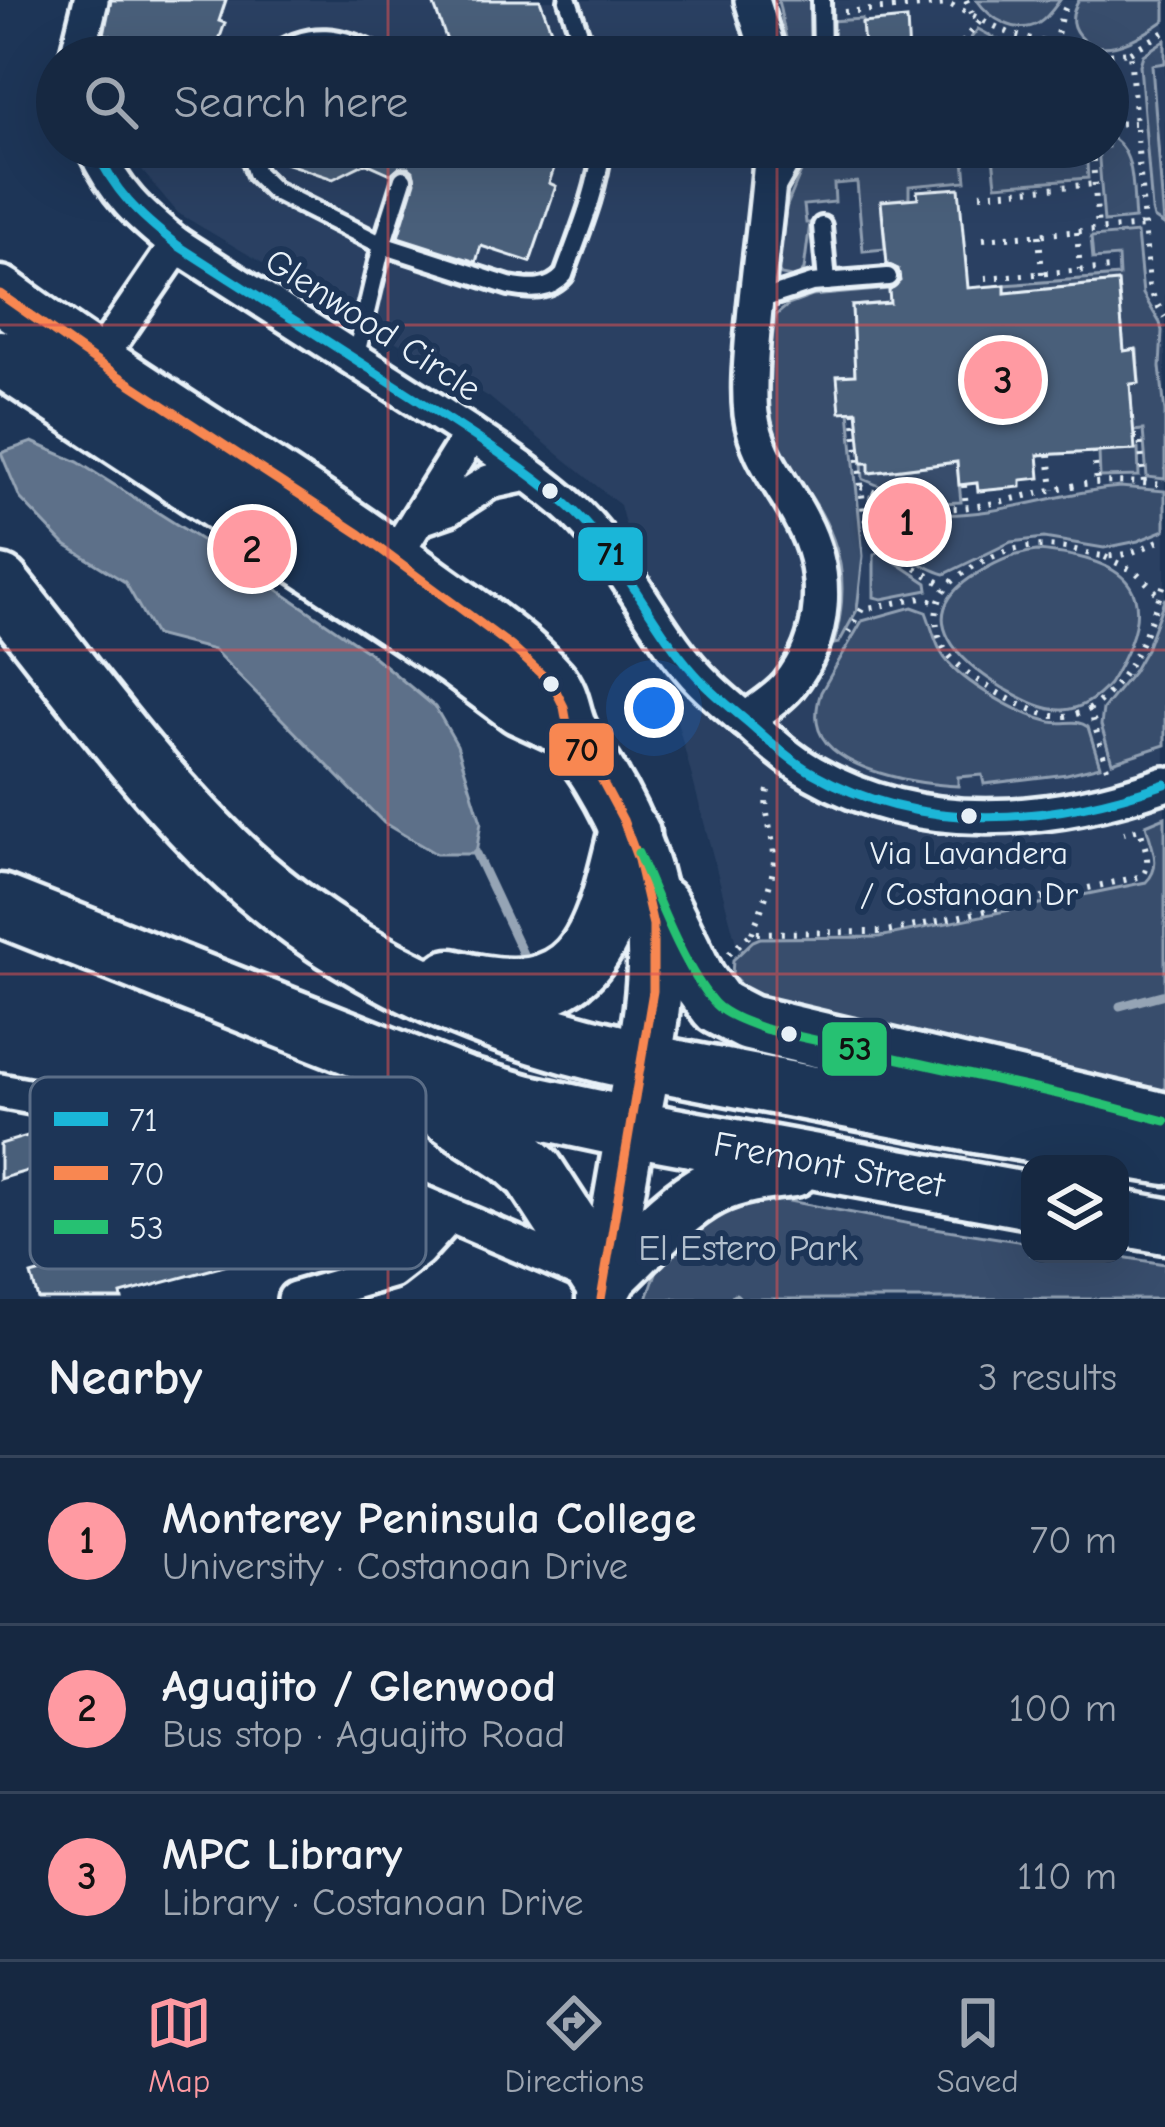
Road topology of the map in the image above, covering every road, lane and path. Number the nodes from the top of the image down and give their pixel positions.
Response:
1 (91, 0) edge
2 (568, 0) edge
3 (966, 0) edge
4 (1069, 0) edge
5 (951, 2) edge
6 (757, 3) edge
7 (822, 7) edge
8 (971, 13) junction
9 (981, 20) junction
10 (1165, 32) edge
11 (82, 36) edge
12 (580, 36) edge
13 (765, 36) edge
14 (968, 36) edge
15 (1019, 36) edge
16 (1056, 36) edge
17 (1130, 52) joint
18 (1129, 123) edge
19 (1134, 123) junction
20 (103, 168) edge
21 (254, 168) edge
22 (600, 168) edge
23 (770, 168) edge
24 (793, 168) edge
25 (1094, 168) edge
26 (403, 179) dead end
27 (1095, 184) junction
28 (980, 194) dead end
29 (765, 208) junction
30 (822, 226) dead end
31 (1144, 226) junction
32 (1098, 230) junction
33 (1077, 231) junction
34 (1039, 235) junction
35 (983, 239) dead end
36 (177, 244) junction
37 (382, 245) junction
38 (1111, 268) dead end
39 (1079, 270) junction
40 (1042, 274) junction
41 (888, 277) dead end
42 (985, 278) dead end
43 (827, 282) junction
44 (0, 294) edge
45 (756, 301) junction
46 (1165, 317) edge
47 (0, 358) edge
48 (355, 359) junction
49 (97, 362) junction
50 (854, 411) dead end
51 (470, 434) junction
52 (1134, 437) dead end
53 (1094, 452) dead end
54 (1049, 454) dead end
55 (527, 474) junction
56 (1097, 483) junction
57 (1144, 483) junction
58 (964, 484) dead end
59 (1165, 484) edge
60 (861, 487) junction
61 (1053, 490) junction
62 (966, 507) junction
63 (1165, 538) edge
64 (1103, 556) junction
65 (392, 559) junction
66 (1165, 581) edge
67 (0, 586) edge
68 (946, 587) junction
69 (1160, 596) junction
70 (938, 602) junction
71 (841, 646) dead end
72 (1090, 710) junction
73 (745, 720) junction
74 (1107, 768) dead end
75 (771, 782) dead end
76 (1165, 784) edge
77 (1124, 833) dead end
78 (629, 834) junction
79 (0, 905) edge
80 (752, 933) junction
81 (353, 953) junction
82 (729, 955) dead end
83 (338, 1040) junction
84 (642, 1061) junction
85 (394, 1077) edge
86 (0, 1090) edge
87 (30, 1096) edge
88 (426, 1099) edge
89 (1165, 1120) edge
90 (631, 1128) junction
91 (1165, 1157) edge
92 (830, 1165) junction
93 (1021, 1199) edge
94 (426, 1206) edge
95 (449, 1216) junction
96 (1129, 1220) edge
97 (1165, 1226) edge
98 (426, 1241) edge
99 (394, 1269) edge
100 (603, 1290) edge
101 (295, 1299) edge

1 - 11 street
2 - 12 lane
3 - 8 path
4 - 16 path
5 - 7 path
5 - 8 path
6 - 13 street
8 - 9 path
9 - 14 path
9 - 15 path
10 - 17 path
17 - 19 path
18 - 19 path
19 - 31 path
20 - 36 street, Glenwood Circle
21 - 37 lane
22 - 37 lane
23 - 29 street
24 - 29 lane
25 - 27 path
26 - 37 lane
27 - 28 path
27 - 32 path
29 - 45 street
30 - 43 lane
31 - 32 path
31 - 46 path
32 - 33 path
33 - 34 path
33 - 39 path
34 - 35 path
34 - 40 path
36 - 48 street, Glenwood Circle
36 - 49 street
37 - 48 lane
38 - 39 path
39 - 40 path
40 - 42 path
41 - 43 lane
43 - 45 lane
44 - 49 main road
45 - 73 street
47 - 65 main road
48 - 51 street, Glenwood Circle
49 - 65 main road
50 - 60 path
51 - 55 street
51 - 65 street, Glenwood Circle
52 - 57 path
53 - 56 path
54 - 61 path
55 - 65 street
55 - 73 street
56 - 57 path
56 - 61 path
57 - 59 path
58 - 62 path
60 - 62 path
60 - 68 path
61 - 62 path
63 - 64 path
64 - 68 path
64 - 69 path
65 - 78 main road
66 - 69 path
67 - 81 highway
68 - 70 path
69 - 72 path
70 - 71 path
70 - 72 path
72 - 74 path
73 - 76 street
75 - 80 path
77 - 80 path
78 - 81 highway
78 - 84 main road
78 - 89 main road
79 - 83 highway
80 - 82 path
81 - 84 highway
83 - 85 highway
83 - 90 highway
84 - 90 main road
84 - 91 main road, Fremont Street
86 - 87 street
88 - 100 highway
90 - 92 main road, Fremont Street
90 - 100 main road
92 - 93 main road, Fremont Street
92 - 100 main road
94 - 95 street
95 - 98 street
95 - 100 street
96 - 97 main road
99 - 101 street

